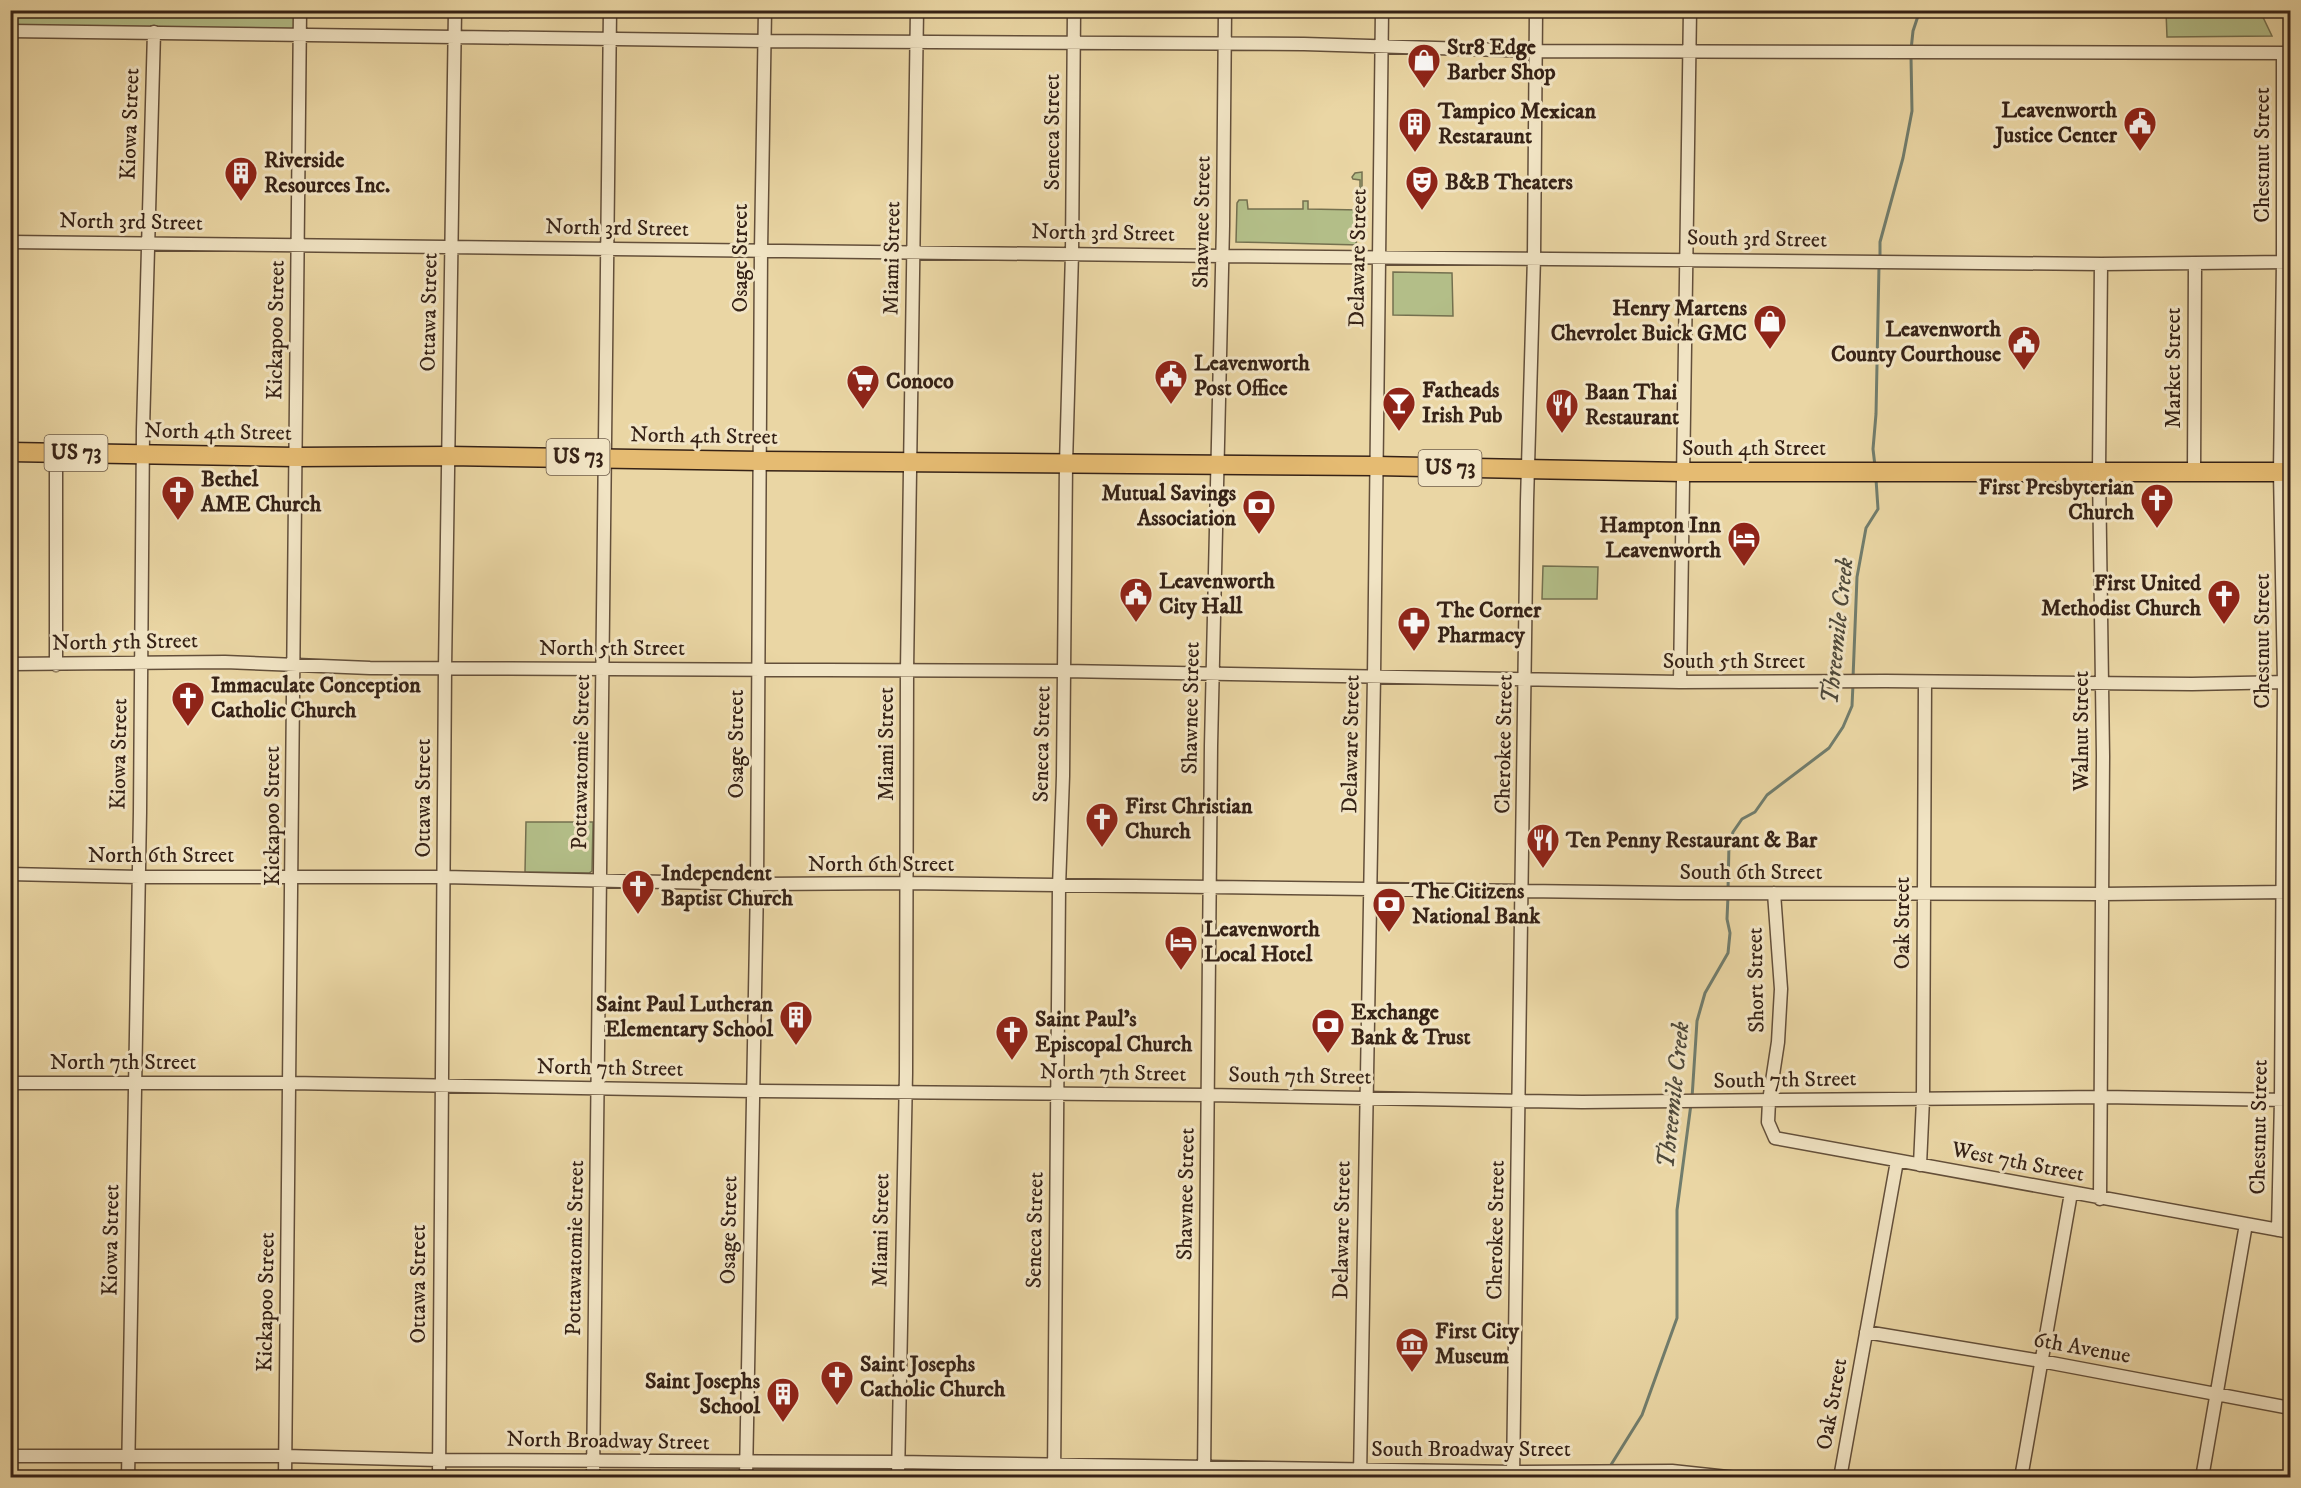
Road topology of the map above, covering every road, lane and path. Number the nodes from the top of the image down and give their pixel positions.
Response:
1 (300, 10) edge
2 (455, 10) edge
3 (610, 10) edge
4 (765, 10) edge
5 (917, 10) edge
6 (1074, 10) edge
7 (1225, 10) edge
8 (1382, 10) edge
9 (1536, 10) edge
10 (1690, 10) edge
11 (10, 32) edge
12 (153, 32) junction
13 (300, 34) junction
14 (455, 36) junction
15 (610, 38) junction
16 (764, 41) junction
17 (916, 42) junction
18 (1074, 43) junction
19 (1224, 44) junction
20 (1381, 47) junction
21 (1536, 51) junction
22 (1690, 51) junction
23 (2287, 52) edge
24 (10, 242) edge
25 (147, 243) junction
26 (297, 245) junction
27 (452, 247) junction
28 (608, 249) junction
29 (761, 250) junction
30 (912, 252) junction
31 (1072, 254) junction
32 (1223, 256) junction
33 (1378, 257) junction
34 (1534, 257) junction
35 (1687, 259) junction
36 (2287, 262) edge
37 (2102, 264) junction
38 (2194, 264) junction
39 (10, 452) edge
40 (56, 453) junction
41 (142, 455) junction
42 (448, 456) junction
43 (295, 457) junction
44 (606, 458) junction
45 (910, 461) junction
46 (760, 462) junction
47 (1066, 464) junction
48 (1217, 465) junction
49 (1376, 466) junction
50 (1528, 469) junction
51 (2099, 471) junction
52 (1684, 472) junction
53 (2194, 472) junction
54 (2285, 472) edge
55 (141, 663) junction
56 (10, 664) edge
57 (293, 664) junction
58 (56, 665) junction
59 (445, 669) junction
60 (603, 669) junction
61 (758, 670) junction
62 (907, 670) junction
63 (1064, 671) junction
64 (1213, 674) junction
65 (1374, 676) junction
66 (1526, 679) junction
67 (1680, 682) junction
68 (1925, 682) junction
69 (2287, 682) edge
70 (2101, 684) junction
71 (10, 874) edge
72 (139, 877) junction
73 (292, 877) junction
74 (444, 877) junction
75 (600, 882) junction
76 (906, 883) junction
77 (757, 884) junction
78 (1059, 886) junction
79 (1211, 887) junction
80 (1370, 889) junction
81 (1522, 891) junction
82 (2286, 892) edge
83 (1774, 893) junction
84 (1923, 894) junction
85 (2101, 894) junction
86 (10, 1083) edge
87 (135, 1083) junction
88 (290, 1083) junction
89 (440, 1086) junction
90 (598, 1089) junction
91 (753, 1091) junction
92 (905, 1093) junction
93 (1058, 1094) junction
94 (1208, 1095) junction
95 (2102, 1097) junction
96 (1366, 1098) junction
97 (1923, 1099) junction
98 (2286, 1100) edge
99 (1519, 1101) junction
100 (1769, 1101) junction
101 (1897, 1161) junction
102 (1920, 1165) junction
103 (2071, 1193) junction
104 (2100, 1199) junction
105 (2246, 1224) junction
106 (2278, 1230) junction
107 (2290, 1232) edge
108 (1866, 1332) junction
109 (2041, 1361) junction
110 (2217, 1394) junction
111 (2290, 1408) edge
112 (10, 1456) edge
113 (128, 1456) junction
114 (285, 1456) junction
115 (439, 1460) junction
116 (593, 1462) junction
117 (898, 1462) junction
118 (746, 1463) junction
119 (1054, 1471) edge
120 (1204, 1473) edge
121 (1360, 1474) edge
122 (1514, 1475) edge
123 (128, 1478) edge
124 (285, 1478) edge
125 (438, 1478) edge
126 (593, 1478) edge
127 (746, 1478) edge
128 (898, 1478) edge
129 (1737, 1478) edge
130 (1840, 1478) edge
131 (2021, 1478) edge
132 (2202, 1478) edge

1 - 13 street, Kickapoo Street
2 - 14 street, Ottawa Street
3 - 15 street, Pottawatomie Street
4 - 16 street, Osage Street
5 - 17 street, Miami Street
6 - 18 street, Seneca Street
7 - 19 street, Shawnee Street
8 - 20 street, Delaware Street
9 - 21 street, Cherokee Street
10 - 22 street
11 - 12 street
12 - 13 street
12 - 25 street, Kiowa Street
13 - 14 street
13 - 26 street, Kickapoo Street
14 - 15 street
14 - 27 street, Ottawa Street
15 - 16 street
15 - 28 street, Pottawatomie Street
16 - 17 street
16 - 29 street, Osage Street
17 - 18 street
17 - 30 street, Miami Street
18 - 19 street
18 - 31 street, Seneca Street
19 - 20 street
19 - 32 street, Shawnee Street
20 - 21 street
20 - 33 street, Delaware Street
21 - 22 street
21 - 34 street, Cherokee Street
22 - 23 street
22 - 35 street
23 - 36 street, Chestnut Street
24 - 25 street, North 3rd Street
25 - 26 street, North 3rd Street
25 - 41 street, Kiowa Street
26 - 27 street, North 3rd Street
26 - 43 street, Kickapoo Street
27 - 28 street, North 3rd Street
27 - 42 street, Ottawa Street
28 - 29 street, North 3rd Street
28 - 44 street, Pottawatomie Street
29 - 30 street, North 3rd Street
29 - 46 street, Osage Street
30 - 31 street, North 3rd Street
30 - 45 street, Miami Street
31 - 32 street, North 3rd Street
31 - 47 street, Seneca Street
32 - 33 street, South 3rd Street
32 - 48 street, Shawnee Street
33 - 34 street, South 3rd Street
33 - 49 street, Delaware Street
34 - 35 street, South 3rd Street
34 - 50 street, Cherokee Street
35 - 37 street, South 3rd Street
35 - 52 street
36 - 38 street, South 3rd Street
36 - 54 street, Chestnut Street
37 - 38 street, South 3rd Street
37 - 51 street, Walnut Street
38 - 53 street, Market Street
39 - 40 highway, North 4th Street / US 73
40 - 41 highway, North 4th Street / US 73
40 - 58 street
41 - 43 highway, North 4th Street / US 73
41 - 55 street, Kiowa Street
42 - 43 highway, North 4th Street / US 73
42 - 44 highway, North 4th Street / US 73
42 - 59 street, Ottawa Street
43 - 57 street, Kickapoo Street
44 - 46 highway, North 4th Street / US 73
44 - 60 street, Pottawatomie Street
45 - 46 highway, North 4th Street / US 73
45 - 47 highway, North 4th Street / US 73
45 - 62 street, Miami Street
46 - 61 street, Osage Street
47 - 48 highway, North 4th Street / US 73
47 - 63 street, Seneca Street
48 - 49 highway, South 4th Street / US 73
48 - 64 street, Shawnee Street
49 - 50 highway, South 4th Street / US 73
49 - 65 street, Delaware Street
50 - 52 highway, South 4th Street / US 73
50 - 66 street, Cherokee Street
51 - 52 highway, South 4th Street / US 73
51 - 53 highway, South 4th Street / US 73
51 - 70 street, Walnut Street
52 - 67 street
53 - 54 highway, South 4th Street / US 73
54 - 69 street, Chestnut Street
55 - 57 street, North 5th Street
55 - 58 street, North 5th Street
55 - 72 street, Kiowa Street
56 - 58 street, North 5th Street
57 - 59 street, North 5th Street
57 - 73 street, Kickapoo Street
59 - 60 street, North 5th Street
59 - 74 street, Ottawa Street
60 - 61 street, North 5th Street
60 - 75 street, Pottawatomie Street
61 - 62 street, North 5th Street
61 - 77 street, Osage Street
62 - 63 street, North 5th Street
62 - 76 street, Miami Street
63 - 64 street, North 5th Street
63 - 78 street, Seneca Street
64 - 65 street, South 5th Street
64 - 79 street, Shawnee Street
65 - 66 street, South 5th Street
65 - 80 street, Delaware Street
66 - 67 street, South 5th Street
66 - 81 street, Cherokee Street
67 - 68 street, South 5th Street
68 - 70 street, South 5th Street
68 - 84 street, Oak Street
69 - 70 street, South 5th Street
69 - 82 street, Chestnut Street
70 - 85 street, Walnut Street
71 - 72 street, North 6th Street
72 - 73 street, North 6th Street
72 - 87 street, Kiowa Street
73 - 74 street, North 6th Street
73 - 88 street, Kickapoo Street
74 - 75 street, North 6th Street
74 - 89 street, Ottawa Street
75 - 77 street, North 6th Street
75 - 90 street, Pottawatomie Street
76 - 77 street, North 6th Street
76 - 78 street, North 6th Street
76 - 92 street, Miami Street
77 - 91 street, Osage Street
78 - 79 street, North 6th Street
78 - 93 street, Seneca Street
79 - 80 street, South 6th Street
79 - 94 street, Shawnee Street
80 - 81 street, South 6th Street
80 - 96 street, Delaware Street
81 - 83 street, South 6th Street
81 - 99 street, Cherokee Street
82 - 85 street, South 6th Street
82 - 98 street, Chestnut Street
83 - 84 street, South 6th Street
83 - 100 street, Short Street
84 - 85 street, South 6th Street
84 - 97 street, Oak Street
85 - 95 street, Walnut Street
86 - 87 street, North 7th Street
87 - 88 street, North 7th Street
87 - 113 street, Kiowa Street
88 - 89 street, North 7th Street
88 - 114 street, Kickapoo Street
89 - 90 street, North 7th Street
89 - 115 street, Ottawa Street
90 - 91 street, North 7th Street
90 - 116 street, Pottawatomie Street
91 - 92 street, North 7th Street
91 - 118 street, Osage Street
92 - 93 street, North 7th Street
92 - 117 street, Miami Street
93 - 94 street, North 7th Street
93 - 119 street, Seneca Street
94 - 96 street, South 7th Street
94 - 120 street, Shawnee Street
95 - 97 street, South 7th Street
95 - 98 street, South 7th Street
95 - 104 street, Walnut Street
96 - 99 street, South 7th Street
96 - 121 street, Delaware Street
97 - 100 street, South 7th Street
97 - 102 street, Oak Street
98 - 106 street, Chestnut Street
99 - 100 street, South 7th Street
99 - 122 street, Cherokee Street
100 - 101 street, West 7th Street
101 - 102 street, West 7th Street
101 - 108 street, Oak Street
102 - 103 street, West 7th Street
103 - 104 street, West 7th Street
103 - 109 street
104 - 105 street, West 7th Street
105 - 106 street, West 7th Street
105 - 110 street, Chestnut Street
106 - 107 street, West 7th Street
108 - 109 street, 6th Avenue
108 - 130 street, Oak Street
109 - 110 street, 6th Avenue
109 - 131 street
110 - 111 street, 6th Avenue
110 - 132 street, Chestnut Street
112 - 113 street, North Broadway Street
113 - 114 street, North Broadway Street
113 - 123 street, Kiowa Street
114 - 115 street, North Broadway Street
114 - 124 street, Kickapoo Street
115 - 116 street, North Broadway Street
115 - 125 street, Ottawa Street
116 - 118 street, North Broadway Street
116 - 126 street, Pottawatomie Street
117 - 118 street, North Broadway Street
117 - 119 street, North Broadway Street
117 - 128 street, Miami Street
118 - 127 street, Osage Street
119 - 120 street, North Broadway Street
120 - 121 street, South Broadway Street
121 - 122 street, South Broadway Street
122 - 129 street, South Broadway Street

